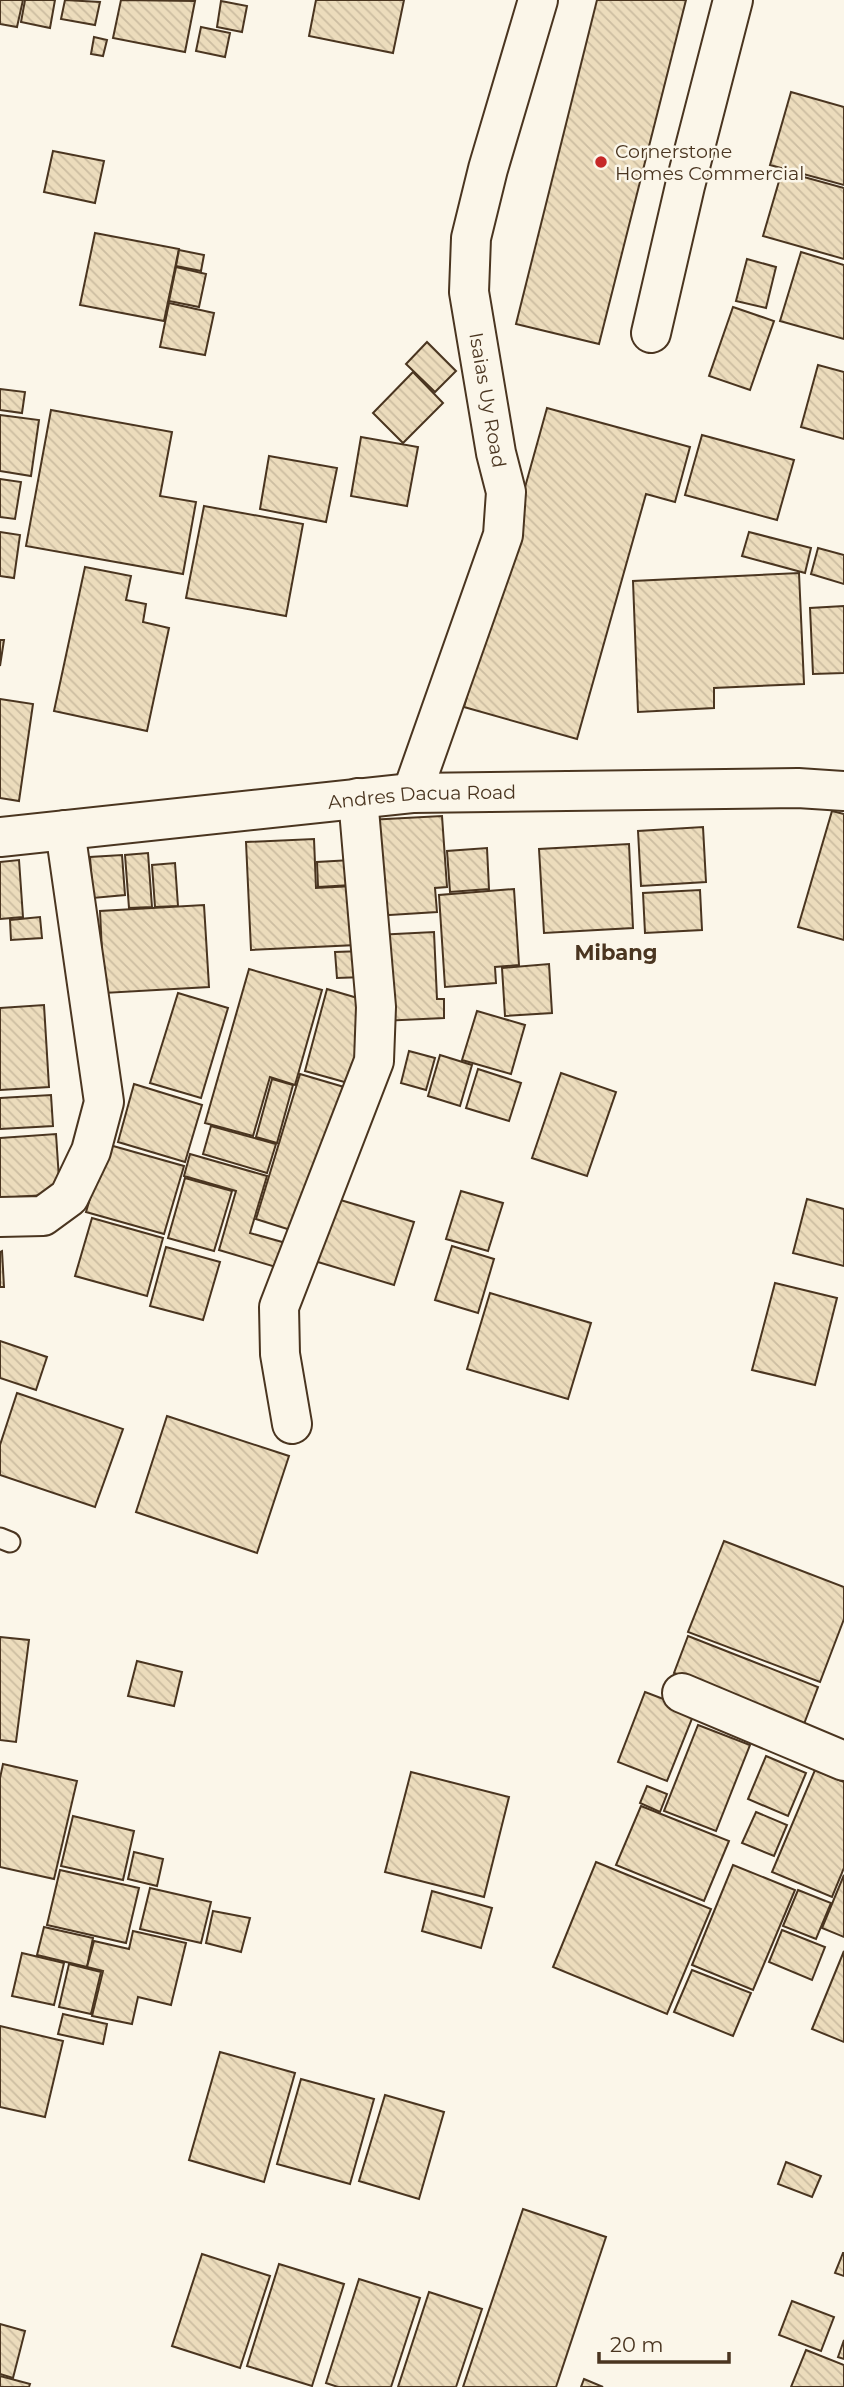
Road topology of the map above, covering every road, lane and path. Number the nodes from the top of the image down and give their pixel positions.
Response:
1 (538, 0) edge
2 (733, 0) edge
3 (651, 333) dead end
4 (844, 791) edge
5 (412, 793) junction
6 (358, 798) junction
7 (65, 831) junction
8 (0, 837) edge
9 (0, 1217) edge
10 (292, 1424) dead end
11 (682, 1693) dead end
12 (844, 1761) edge

1 - 5 street, Isaias Uy Road
2 - 3 street
4 - 5 street, Andres Dacua Road
5 - 6 street, Andres Dacua Road
6 - 7 street, Andres Dacua Road
6 - 10 street
7 - 8 street, Andres Dacua Road
7 - 9 street
11 - 12 street

